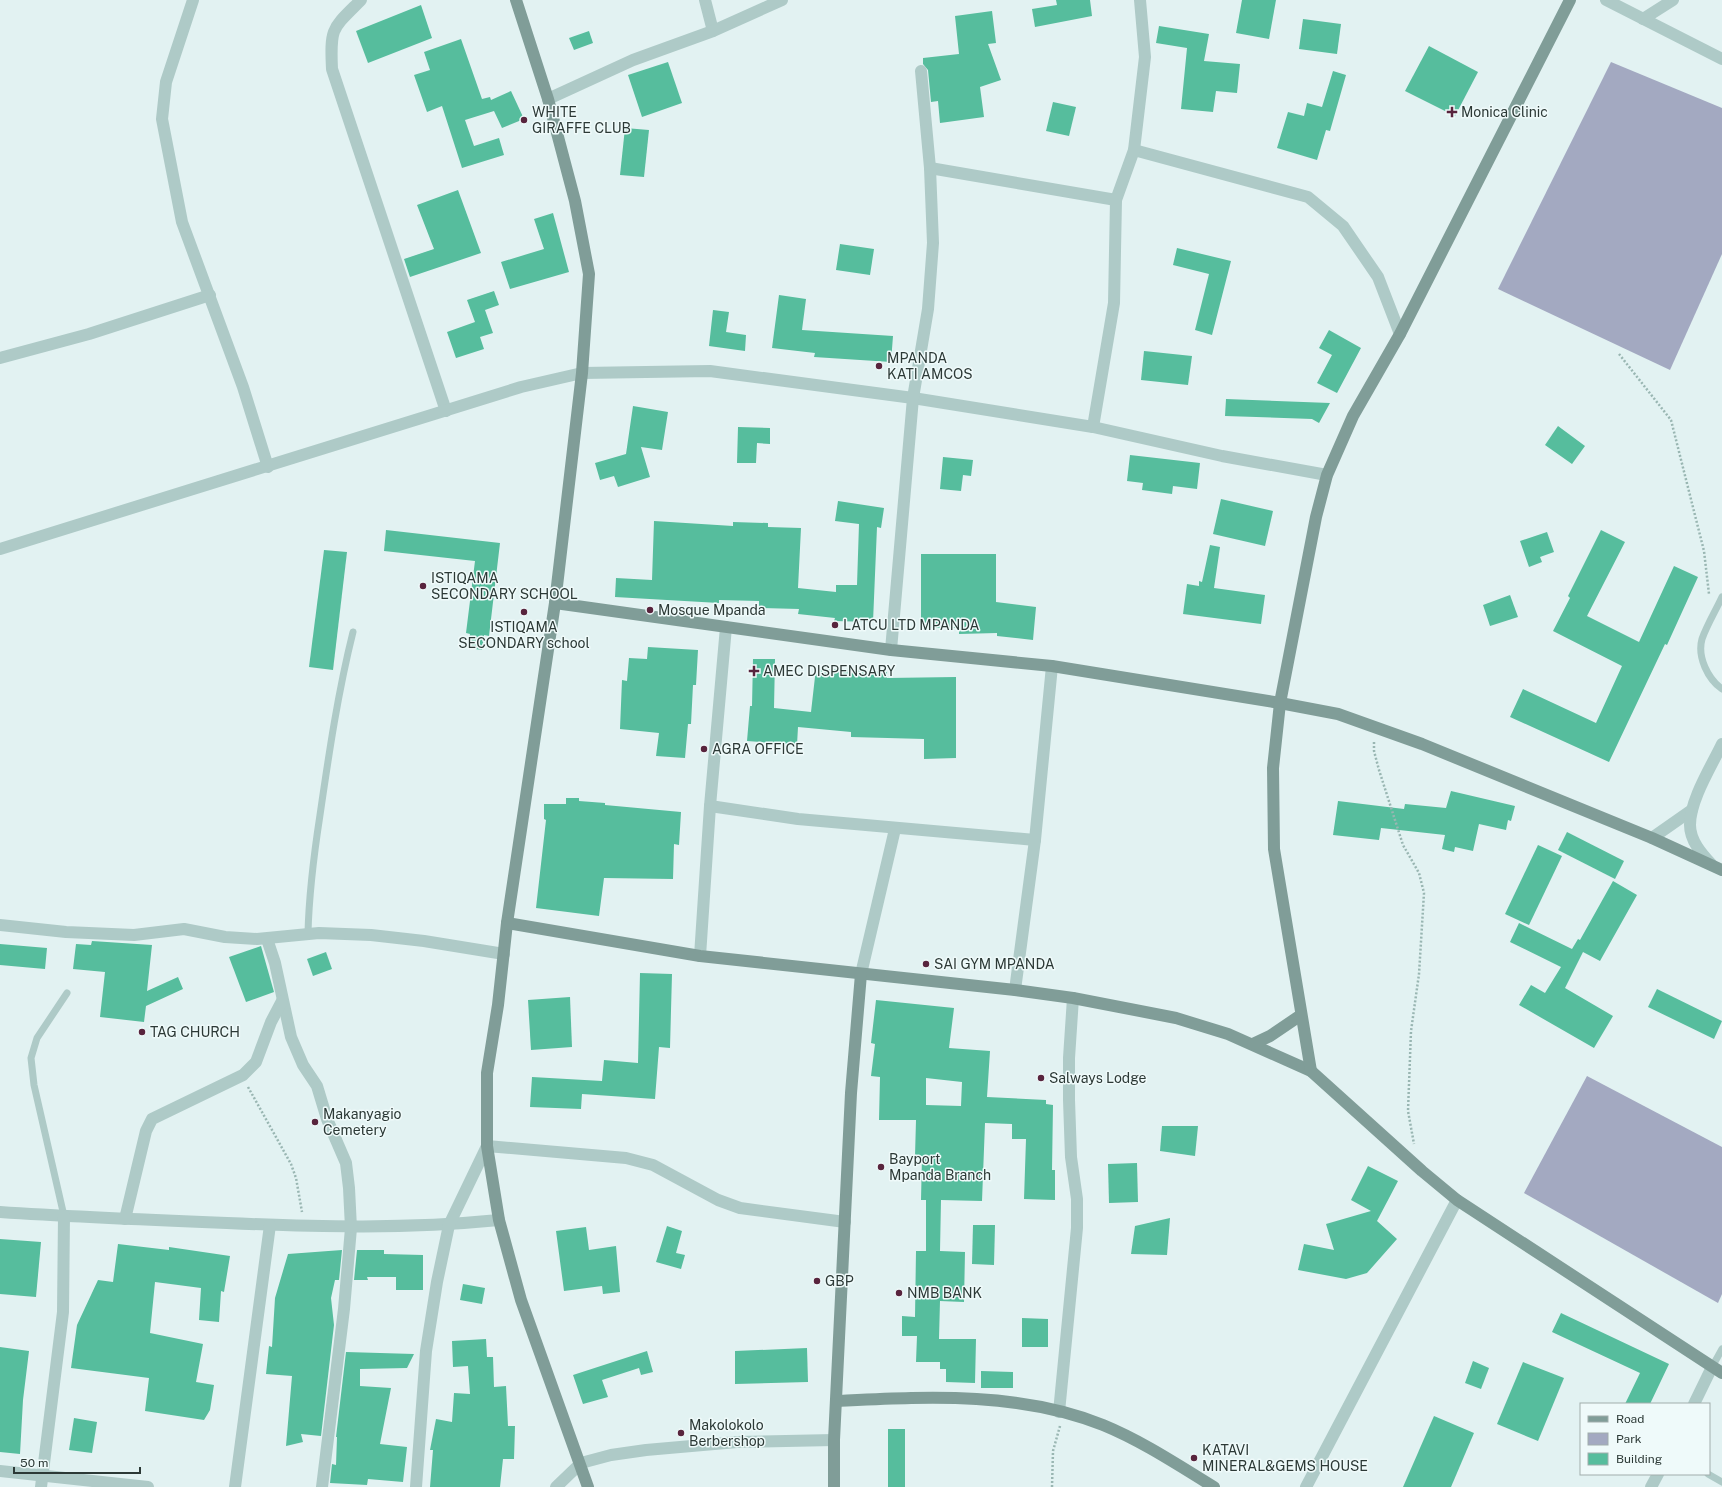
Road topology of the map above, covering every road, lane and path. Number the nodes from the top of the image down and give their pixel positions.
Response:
1 (193, 0) edge
2 (362, 0) edge
3 (516, 0) edge
4 (705, 0) edge
5 (782, 0) edge
6 (1140, 0) edge
7 (1570, 0) edge
8 (1606, 0) edge
9 (1673, 0) edge
10 (1643, 19) junction
11 (713, 31) junction
12 (1722, 59) edge
13 (921, 71) dead end
14 (548, 99) junction
15 (1134, 150) junction
16 (930, 168) junction
17 (1116, 200) junction
18 (210, 294) junction
19 (1400, 334) junction
20 (1619, 354) dead end
21 (0, 358) edge
22 (582, 373) junction
23 (913, 398) junction
24 (446, 411) junction
25 (1093, 427) junction
26 (268, 467) junction
27 (1327, 475) junction
28 (0, 549) edge
29 (1722, 597) edge
30 (555, 603) junction
31 (1712, 619) junction
32 (726, 627) junction
33 (353, 632) dead end
34 (891, 650) junction
35 (1052, 666) junction
36 (1722, 689) edge
37 (1280, 703) junction
38 (1374, 727) junction
39 (1722, 744) edge
40 (710, 806) junction
41 (1692, 810) junction
42 (895, 829) junction
43 (1652, 838) junction
44 (1035, 840) junction
45 (1717, 867) edge
46 (507, 923) junction
47 (0, 925) edge
48 (308, 933) junction
49 (267, 939) junction
50 (504, 954) junction
51 (700, 956) junction
52 (861, 974) junction
53 (1016, 990) junction
54 (67, 993) dead end
55 (1073, 998) junction
56 (282, 1001) junction
57 (1302, 1015) junction
58 (1254, 1044) junction
59 (1311, 1071) junction
60 (242, 1075) junction
61 (1414, 1145) dead end
62 (487, 1146) junction
63 (1457, 1200) junction
64 (0, 1212) edge
65 (64, 1216) junction
66 (125, 1219) junction
67 (499, 1220) junction
68 (845, 1222) junction
69 (270, 1225) junction
70 (449, 1225) junction
71 (304, 1226) junction
72 (351, 1228) junction
73 (1722, 1349) edge
74 (1717, 1370) edge
75 (836, 1401) junction
76 (1695, 1403) edge
77 (1061, 1413) junction
78 (834, 1440) junction
79 (581, 1463) junction
80 (0, 1471) edge
81 (1657, 1475) edge
82 (1710, 1475) edge
83 (42, 1481) edge
84 (1722, 1482) edge
85 (148, 1487) edge
86 (235, 1487) edge
87 (322, 1487) edge
88 (416, 1487) edge
89 (556, 1487) edge
90 (588, 1487) edge
91 (834, 1487) edge
92 (1052, 1487) edge
93 (1214, 1487) edge
94 (1306, 1487) edge
95 (1651, 1487) edge

1 - 18 street
2 - 24 street
3 - 14 street
4 - 11 street
5 - 11 street
6 - 15 street
7 - 19 street
8 - 10 street
9 - 10 street
10 - 12 street
11 - 14 street
13 - 16 street
14 - 22 street
15 - 17 street
15 - 19 street
16 - 17 street
16 - 23 street
17 - 25 street
18 - 21 street
18 - 26 street
19 - 27 street
20 - 31 path
22 - 23 street
22 - 24 street
22 - 30 street
23 - 25 street
23 - 34 street
24 - 26 street
25 - 27 street
26 - 28 street
27 - 37 street
29 - 31 lane
30 - 32 street
30 - 46 street
31 - 36 lane
32 - 34 street
32 - 40 street
33 - 48 lane
34 - 35 street
35 - 37 street
35 - 44 street
37 - 38 street
37 - 57 street
38 - 43 street
38 - 61 path
39 - 41 street
40 - 42 street
40 - 51 street
41 - 43 street
41 - 45 street
42 - 44 street
42 - 52 street
43 - 45 street
44 - 53 street
46 - 50 street
46 - 51 street
47 - 49 street
48 - 49 street
48 - 50 street
49 - 56 street
50 - 62 street
51 - 52 street
52 - 53 street
52 - 68 street
53 - 55 street
54 - 65 lane
55 - 58 street
55 - 77 street
56 - 60 street
56 - 72 street
57 - 58 street
57 - 59 street
58 - 59 street
59 - 63 street
60 - 66 street
60 - 71 path
62 - 67 street
62 - 68 street
62 - 70 street
63 - 74 street
63 - 94 street
64 - 65 street
65 - 66 street
65 - 83 street
66 - 69 street
67 - 70 street
67 - 79 street
68 - 75 street
69 - 71 street
69 - 86 street
70 - 72 street
70 - 88 street
71 - 72 street
72 - 87 street
73 - 74 lane
74 - 76 street
75 - 77 street
75 - 78 street
77 - 92 path
77 - 93 street
78 - 79 street
78 - 91 street
79 - 89 street
79 - 90 street
80 - 83 street
81 - 95 street
82 - 84 lane
83 - 85 street

